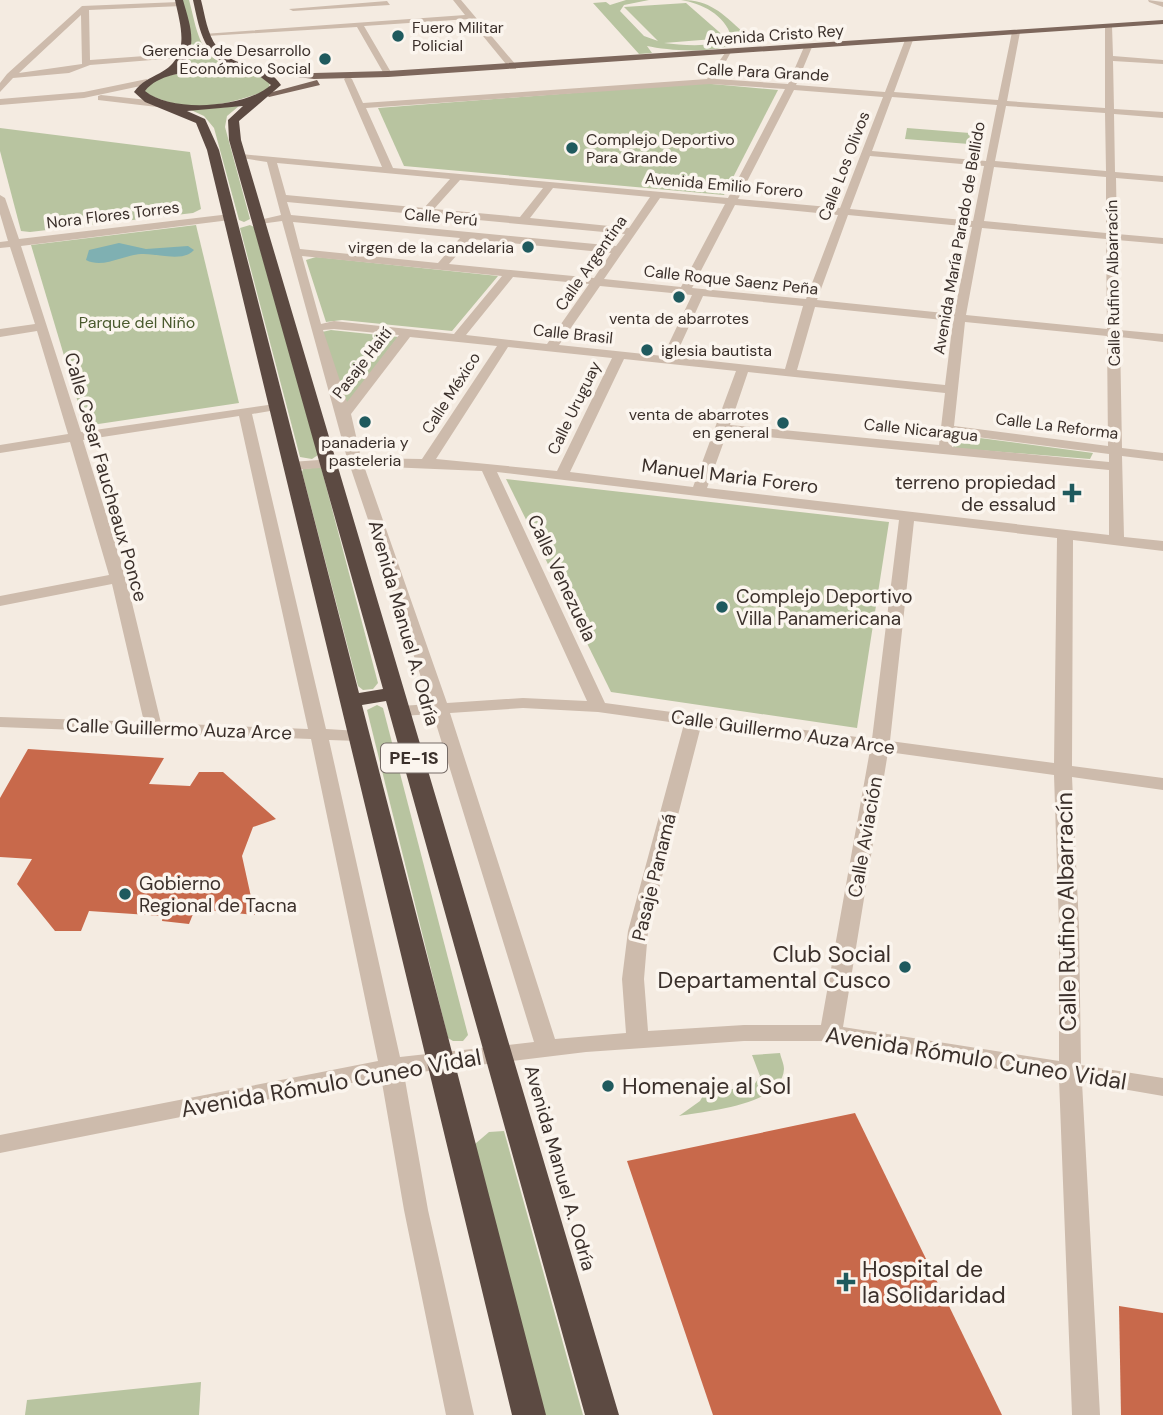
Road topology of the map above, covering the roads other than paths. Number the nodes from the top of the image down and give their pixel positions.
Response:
1 (197, 0) edge
2 (289, 0) edge
3 (457, 0) edge
4 (1152, 0) edge
5 (386, 1) edge
6 (179, 2) edge
7 (1163, 5) edge
8 (85, 8) junction
9 (293, 9) junction
10 (469, 16) junction
11 (397, 19) junction
12 (1163, 22) edge
13 (359, 24) junction
14 (302, 26) junction
15 (1108, 26) junction
16 (1016, 32) junction
17 (206, 33) junction
18 (909, 40) junction
19 (808, 47) junction
20 (727, 52) junction
21 (186, 55) junction
22 (1109, 58) junction
23 (1163, 62) edge
24 (86, 63) junction
25 (513, 67) junction
26 (251, 71) junction
27 (388, 75) junction
28 (10, 76) junction
29 (348, 79) junction
30 (153, 80) junction
31 (710, 80) junction
32 (791, 87) junction
33 (0, 89) edge
34 (888, 94) junction
35 (263, 96) junction
36 (56, 98) junction
37 (0, 102) edge
38 (1002, 103) junction
39 (162, 105) junction
40 (361, 106) junction
41 (1110, 111) junction
42 (1163, 115) edge
43 (866, 153) junction
44 (241, 157) junction
45 (271, 160) junction
46 (989, 164) junction
47 (389, 171) junction
48 (1111, 175) junction
49 (457, 177) junction
50 (1163, 179) edge
51 (550, 185) junction
52 (657, 195) junction
53 (0, 198) edge
54 (281, 198) junction
55 (732, 202) junction
56 (426, 212) junction
57 (844, 212) junction
58 (285, 218) junction
59 (231, 220) junction
60 (260, 221) junction
61 (523, 221) junction
62 (978, 224) junction
63 (632, 231) junction
64 (469, 235) junction
65 (1112, 236) junction
66 (1163, 241) edge
67 (7, 244) edge
68 (619, 250) junction
69 (296, 252) junction
70 (441, 266) junction
71 (510, 273) junction
72 (597, 282) junction
73 (685, 291) junction
74 (699, 292) junction
75 (810, 303) junction
76 (959, 318) junction
77 (42, 327) junction
78 (316, 328) junction
79 (0, 333) edge
80 (407, 333) junction
81 (1114, 333) junction
82 (1163, 338) edge
83 (456, 339) junction
84 (504, 344) junction
85 (550, 349) junction
86 (619, 357) junction
87 (666, 362) junction
88 (743, 370) junction
89 (790, 374) junction
90 (951, 390) junction
91 (277, 406) junction
92 (245, 411) junction
93 (344, 414) junction
94 (722, 428) junction
95 (947, 429) junction
96 (75, 438) junction
97 (0, 449) edge
98 (945, 450) junction
99 (1116, 452) junction
100 (1163, 457) edge
101 (355, 461) junction
102 (329, 462) junction
103 (427, 462) junction
104 (291, 466) junction
105 (487, 467) junction
106 (1116, 467) junction
107 (562, 475) junction
108 (699, 491) junction
109 (907, 516) junction
110 (1065, 535) junction
111 (1117, 541) junction
112 (1163, 546) edge
113 (118, 579) junction
114 (0, 601) edge
115 (351, 700) junction
116 (398, 702) junction
117 (598, 707) junction
118 (440, 708) junction
119 (694, 718) junction
120 (0, 722) edge
121 (154, 729) junction
122 (318, 735) junction
123 (359, 736) junction
124 (880, 746) junction
125 (1063, 772) junction
126 (1163, 784) edge
127 (831, 1033) junction
128 (638, 1040) junction
129 (547, 1048) junction
130 (498, 1054) junction
131 (441, 1060) junction
132 (391, 1067) junction
133 (1070, 1073) junction
134 (1163, 1087) edge
135 (0, 1144) edge
136 (460, 1415) edge
137 (529, 1415) edge
138 (602, 1415) edge
139 (1086, 1415) edge

1 - 17 highway
2 - 9 street
3 - 10 street
4 - 7 street
5 - 9 street
5 - 11 street
6 - 8 street
6 - 21 highway
8 - 24 street
8 - 28 street
9 - 14 street
10 - 11 street
10 - 13 street
10 - 25 street
11 - 14 street
12 - 15 main road, Avenida Cristo Rey
13 - 17 street
13 - 27 street
14 - 17 street
15 - 16 main road, Avenida Cristo Rey
15 - 22 street, Calle Rufino Albarracín
16 - 18 main road, Avenida Cristo Rey
16 - 38 street, Avenida María Parado de Bellido
17 - 26 highway
18 - 19 main road, Avenida Cristo Rey
18 - 34 street, Calle Los Olivos
19 - 20 main road, Avenida Cristo Rey
19 - 32 street
20 - 25 main road, Avenida Cristo Rey
20 - 31 street
21 - 24 street
21 - 30 highway
22 - 23 street
22 - 41 street, Calle Rufino Albarracín
24 - 28 street
25 - 27 main road, Avenida Cristo Rey
26 - 27 main road, Avenida Cristo Rey
26 - 30 highway
26 - 35 highway
27 - 29 main road, Avenida Cristo Rey
28 - 33 street
29 - 35 main road, Avenida Cristo Rey
29 - 40 street
30 - 36 street
30 - 39 highway
31 - 32 street, Calle Para Grande
31 - 40 street, Calle Para Grande
32 - 34 street, Calle Para Grande
32 - 55 street
34 - 38 street, Calle Para Grande
34 - 43 street, Calle Los Olivos
35 - 39 highway
35 - 44 highway, Avenida Manuel A. Odría / PE-1S
36 - 37 street
36 - 39 street
38 - 41 street, Calle Para Grande
38 - 46 street, Avenida María Parado de Bellido
39 - 59 highway, PE-1S
40 - 47 street
41 - 42 street, Calle Para Grande
41 - 48 street, Calle Rufino Albarracín
43 - 46 street
43 - 57 street, Calle Los Olivos
44 - 45 street, Avenida Emilio Forero
44 - 60 highway, Avenida Manuel A. Odría / PE-1S
45 - 47 street, Avenida Emilio Forero
45 - 54 street, Avenida Manuel A. Odría
46 - 48 street
46 - 62 street, Avenida María Parado de Bellido
47 - 49 street, Avenida Emilio Forero
48 - 50 street
48 - 65 street, Calle Rufino Albarracín
49 - 51 street, Avenida Emilio Forero
49 - 56 street
51 - 52 street, Avenida Emilio Forero
51 - 61 street
52 - 55 street, Avenida Emilio Forero
52 - 63 street, Calle Argentina
53 - 67 street, Calle Cesar Faucheaux Ponce
54 - 56 street
54 - 58 street, Avenida Manuel A. Odría
55 - 57 street, Avenida Emilio Forero
55 - 73 street
56 - 61 street
57 - 62 street, Avenida Emilio Forero
57 - 75 street, Calle Los Olivos
58 - 60 street, Calle Perú
58 - 64 street, Calle Perú
58 - 69 street, Avenida Manuel A. Odría
59 - 60 highway
59 - 67 street, Nora Flores Torres
59 - 91 highway, PE-1S
60 - 102 highway, Avenida Manuel A. Odría / PE-1S
61 - 63 street
62 - 65 street, Avenida Emilio Forero
62 - 76 street, Avenida María Parado de Bellido
63 - 68 street, Calle Argentina
64 - 68 street, Calle Perú
64 - 70 street
65 - 66 street, Avenida Emilio Forero
65 - 81 street, Calle Rufino Albarracín
67 - 77 street, Calle Cesar Faucheaux Ponce
68 - 72 street, Calle Argentina
69 - 70 street, Calle Roque Saenz Peña
69 - 78 street, Avenida Manuel A. Odría
70 - 71 street, Calle Roque Saenz Peña
71 - 72 street, Calle Roque Saenz Peña
71 - 83 street
72 - 73 street, Calle Roque Saenz Peña
72 - 85 street, Calle Argentina
73 - 74 street, Calle Roque Saenz Peña
74 - 75 street, Calle Roque Saenz Peña
74 - 87 street
75 - 76 street, Calle Roque Saenz Peña
75 - 89 street, Calle Los Olivos
76 - 81 street, Calle Roque Saenz Peña
76 - 90 street, Avenida María Parado de Bellido
77 - 79 street
77 - 96 street, Calle Cesar Faucheaux Ponce
78 - 80 street, Calle Brasil
78 - 93 street, Avenida Manuel A. Odría
80 - 83 street, Calle Brasil
80 - 93 street, Pasaje Haití
81 - 82 street, Calle Roque Saenz Peña
81 - 99 street, Calle Rufino Albarracín
83 - 84 street, Calle Brasil
84 - 85 street, Calle Brasil
84 - 103 street, Calle México
85 - 86 street, Calle Brasil
86 - 87 street, Calle Brasil
86 - 107 street, Calle Uruguay
87 - 88 street, Calle Brasil
88 - 89 street, Calle Brasil
88 - 94 street
89 - 90 street, Calle Brasil
90 - 95 street, Avenida María Parado de Bellido
91 - 92 street
91 - 104 highway, PE-1S
92 - 96 street
92 - 122 street
93 - 101 street, Avenida Manuel A. Odría
94 - 98 street, Calle Nicaragua
94 - 108 street
95 - 98 street, Avenida María Parado de Bellido
95 - 99 street, Calle La Reforma
96 - 97 street
96 - 113 street, Calle Cesar Faucheaux Ponce
98 - 106 street, Calle Nicaragua
99 - 100 street, Calle La Reforma
99 - 106 street, Calle Rufino Albarracín
101 - 102 street, Manuel Maria Forero
101 - 103 street, Manuel Maria Forero
101 - 118 street, Avenida Manuel A. Odría
102 - 104 street, Manuel Maria Forero
102 - 116 highway, Avenida Manuel A. Odría / PE-1S
103 - 105 street, Manuel Maria Forero
104 - 115 highway, PE-1S
105 - 107 street, Manuel Maria Forero
105 - 117 street, Calle Venezuela
106 - 111 street, Calle Rufino Albarracín
107 - 108 street, Manuel Maria Forero
108 - 109 street, Manuel Maria Forero
109 - 110 street, Manuel Maria Forero
109 - 124 street, Calle Aviación
110 - 111 street, Manuel Maria Forero
110 - 125 street, Calle Rufino Albarracín
111 - 112 street, Manuel Maria Forero
113 - 114 street
113 - 121 street, Calle Cesar Faucheaux Ponce
115 - 116 highway
115 - 123 highway, PE-1S
116 - 118 street, Calle Guillermo Auza Arce
116 - 130 highway, Avenida Manuel A. Odría / PE-1S
117 - 118 street, Calle Guillermo Auza Arce
117 - 119 street, Calle Guillermo Auza Arce
118 - 129 street, Avenida Manuel A. Odría
119 - 124 street, Calle Guillermo Auza Arce
119 - 128 street, Pasaje Panamá
120 - 121 street, Calle Guillermo Auza Arce
121 - 122 street, Calle Guillermo Auza Arce
122 - 123 street, Calle Guillermo Auza Arce
122 - 132 street
123 - 131 highway, PE-1S
124 - 125 street, Calle Guillermo Auza Arce
124 - 127 street, Calle Aviación
125 - 126 street, Calle Guillermo Auza Arce
125 - 133 street, Calle Rufino Albarracín
127 - 128 street, Avenida Rómulo Cuneo Vidal
127 - 133 street, Avenida Rómulo Cuneo Vidal
128 - 129 street, Avenida Rómulo Cuneo Vidal
129 - 130 street, Avenida Rómulo Cuneo Vidal
130 - 131 street, Avenida Rómulo Cuneo Vidal
130 - 138 highway, Avenida Manuel A. Odría / PE-1S
131 - 132 street, Avenida Rómulo Cuneo Vidal
131 - 137 highway, PE-1S
132 - 135 street, Avenida Rómulo Cuneo Vidal
132 - 136 street
133 - 134 street, Avenida Rómulo Cuneo Vidal
133 - 139 street, Calle Rufino Albarracín

